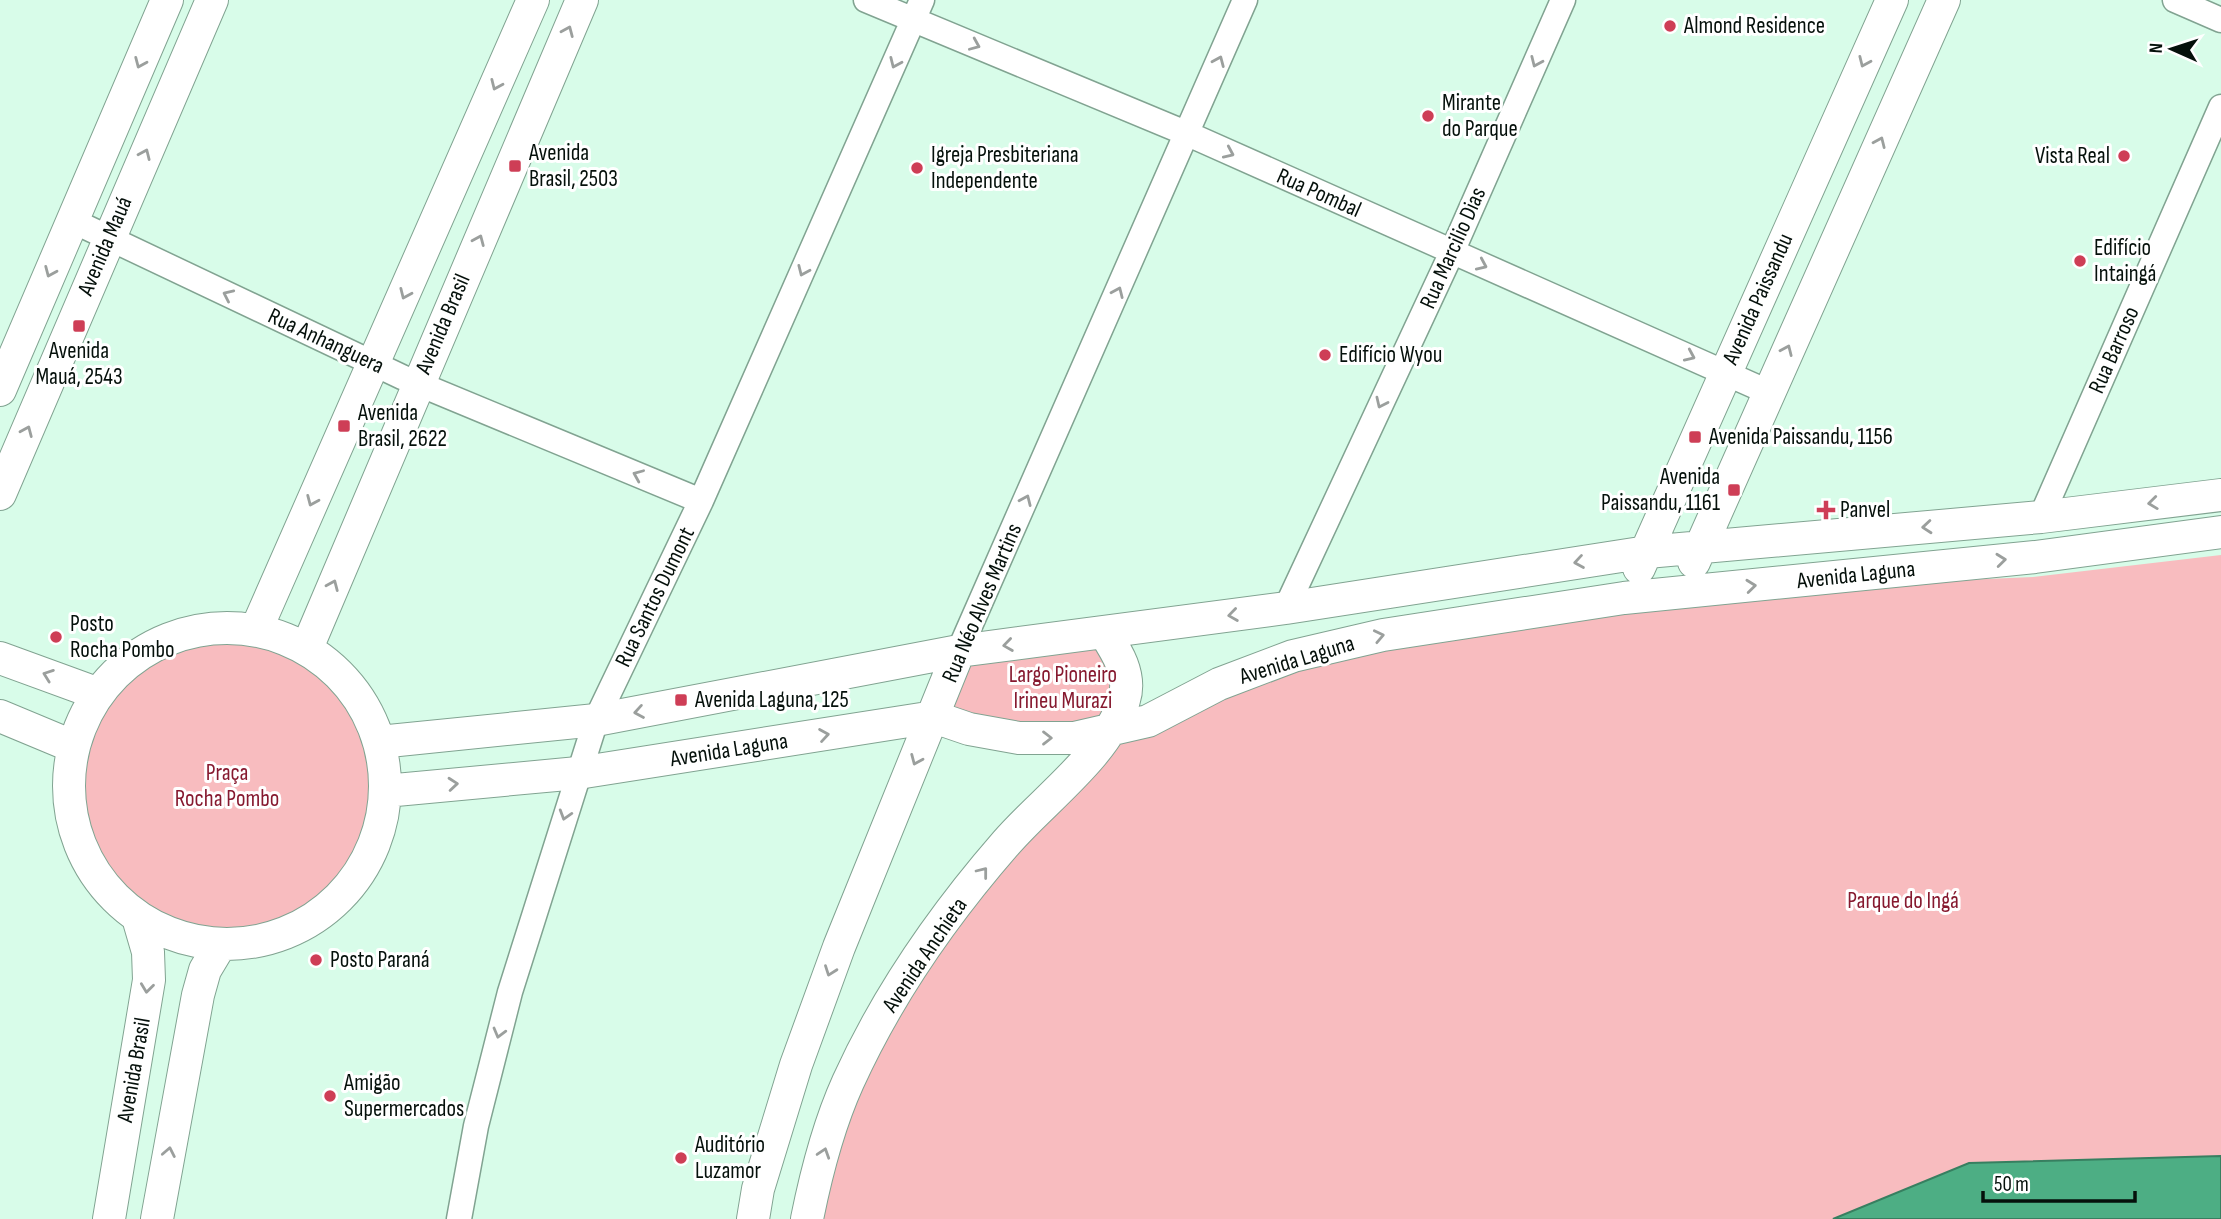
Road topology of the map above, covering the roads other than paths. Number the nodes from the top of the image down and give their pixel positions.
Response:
1 (167, 0) edge
2 (212, 0) edge
3 (533, 0) edge
4 (582, 0) edge
5 (866, 0) edge
6 (1245, 0) edge
7 (1563, 0) edge
8 (1892, 0) edge
9 (1944, 0) edge
10 (2175, 0) edge
11 (918, 10) edge
12 (2221, 20) edge
13 (2221, 107) edge
14 (1188, 134) junction
15 (71, 220) junction
16 (108, 239) junction
17 (1452, 252) junction
18 (374, 364) junction
19 (1726, 372) junction
20 (417, 383) junction
21 (0, 390) edge
22 (1768, 392) junction
23 (0, 494) edge
24 (2221, 495) edge
25 (701, 501) junction
26 (2040, 517) junction
27 (2221, 532) edge
28 (1699, 547) junction
29 (1647, 552) junction
30 (1683, 592) junction
31 (1624, 598) junction
32 (1286, 608) junction
33 (256, 630) junction
34 (1104, 632) junction
35 (307, 648) junction
36 (959, 652) junction
37 (0, 658) edge
38 (96, 693) junction
39 (0, 716) edge
40 (934, 718) junction
41 (596, 720) junction
42 (1111, 730) junction
43 (379, 742) junction
44 (72, 746) junction
45 (578, 773) junction
46 (385, 791) junction
47 (139, 921) junction
48 (220, 945) junction
49 (109, 1219) edge
50 (157, 1219) edge
51 (459, 1219) edge
52 (753, 1219) edge
53 (807, 1219) edge

1 -> 15 main road, Avenida Mauá
16 -> 2 main road, Avenida Mauá
3 -> 18 main road, Avenida Brasil
20 -> 4 main road, Avenida Brasil
5 - 11 street, Rua Pombal
14 -> 6 street, Rua Néo Alves Martins
7 -> 17 street, Rua Marcilio Dias
8 -> 19 main road, Avenida Paissandu
22 -> 9 main road, Avenida Paissandu
10 - 12 street
11 -> 14 street, Rua Pombal
11 -> 25 street, Rua Santos Dumont
13 - 26 street, Rua Barroso
14 -> 17 street, Rua Pombal
36 -> 14 street, Rua Néo Alves Martins
15 - 16 street, Rua Anhanguera
15 -> 21 main road, Avenida Mauá
18 -> 16 street, Rua Anhanguera
23 -> 16 main road, Avenida Mauá
17 -> 19 street, Rua Pombal
17 -> 32 street, Rua Marcilio Dias
18 - 20 street, Rua Anhanguera
18 -> 33 main road, Avenida Brasil
19 - 22 street, Rua Pombal
19 - 29 main road, Avenida Paissandu
25 -> 20 street, Rua Anhanguera
35 -> 20 main road, Avenida Brasil
22 - 28 main road, Avenida Paissandu
24 -> 26 main road, Avenida Laguna
25 - 41 street, Rua Santos Dumont
26 -> 28 main road, Avenida Laguna
30 -> 27 main road, Avenida Laguna
28 - 29 main road, Avenida Laguna
28 - 30 main road, Avenida Paissandu
29 - 31 main road, Avenida Paissandu
29 -> 32 main road, Avenida Laguna
30 - 31 main road, Avenida Laguna
42 -> 31 main road, Avenida Laguna
32 -> 34 main road, Avenida Laguna
33 - 35 main road
33 - 38 main road
34 -> 36 main road, Avenida Laguna
34 - 42 main road, Avenida Anchieta
35 - 43 main road
36 - 40 main road, Rua Néo Alves Martins
36 -> 41 main road, Avenida Laguna
38 -> 37 main road
38 - 44 main road
39 - 44 main road
40 -> 42 main road, Avenida Laguna
45 -> 40 main road, Avenida Laguna
40 -> 52 main road, Rua Néo Alves Martins
41 - 43 main road, Avenida Laguna
41 - 45 street, Rua Santos Dumont
53 -> 42 main road, Avenida Anchieta
43 - 46 main road
44 - 47 main road
46 -> 45 main road, Avenida Laguna
45 -> 51 street, Rua Santos Dumont
46 - 48 main road
47 - 48 main road
47 -> 49 main road, Avenida Brasil
50 -> 48 main road

